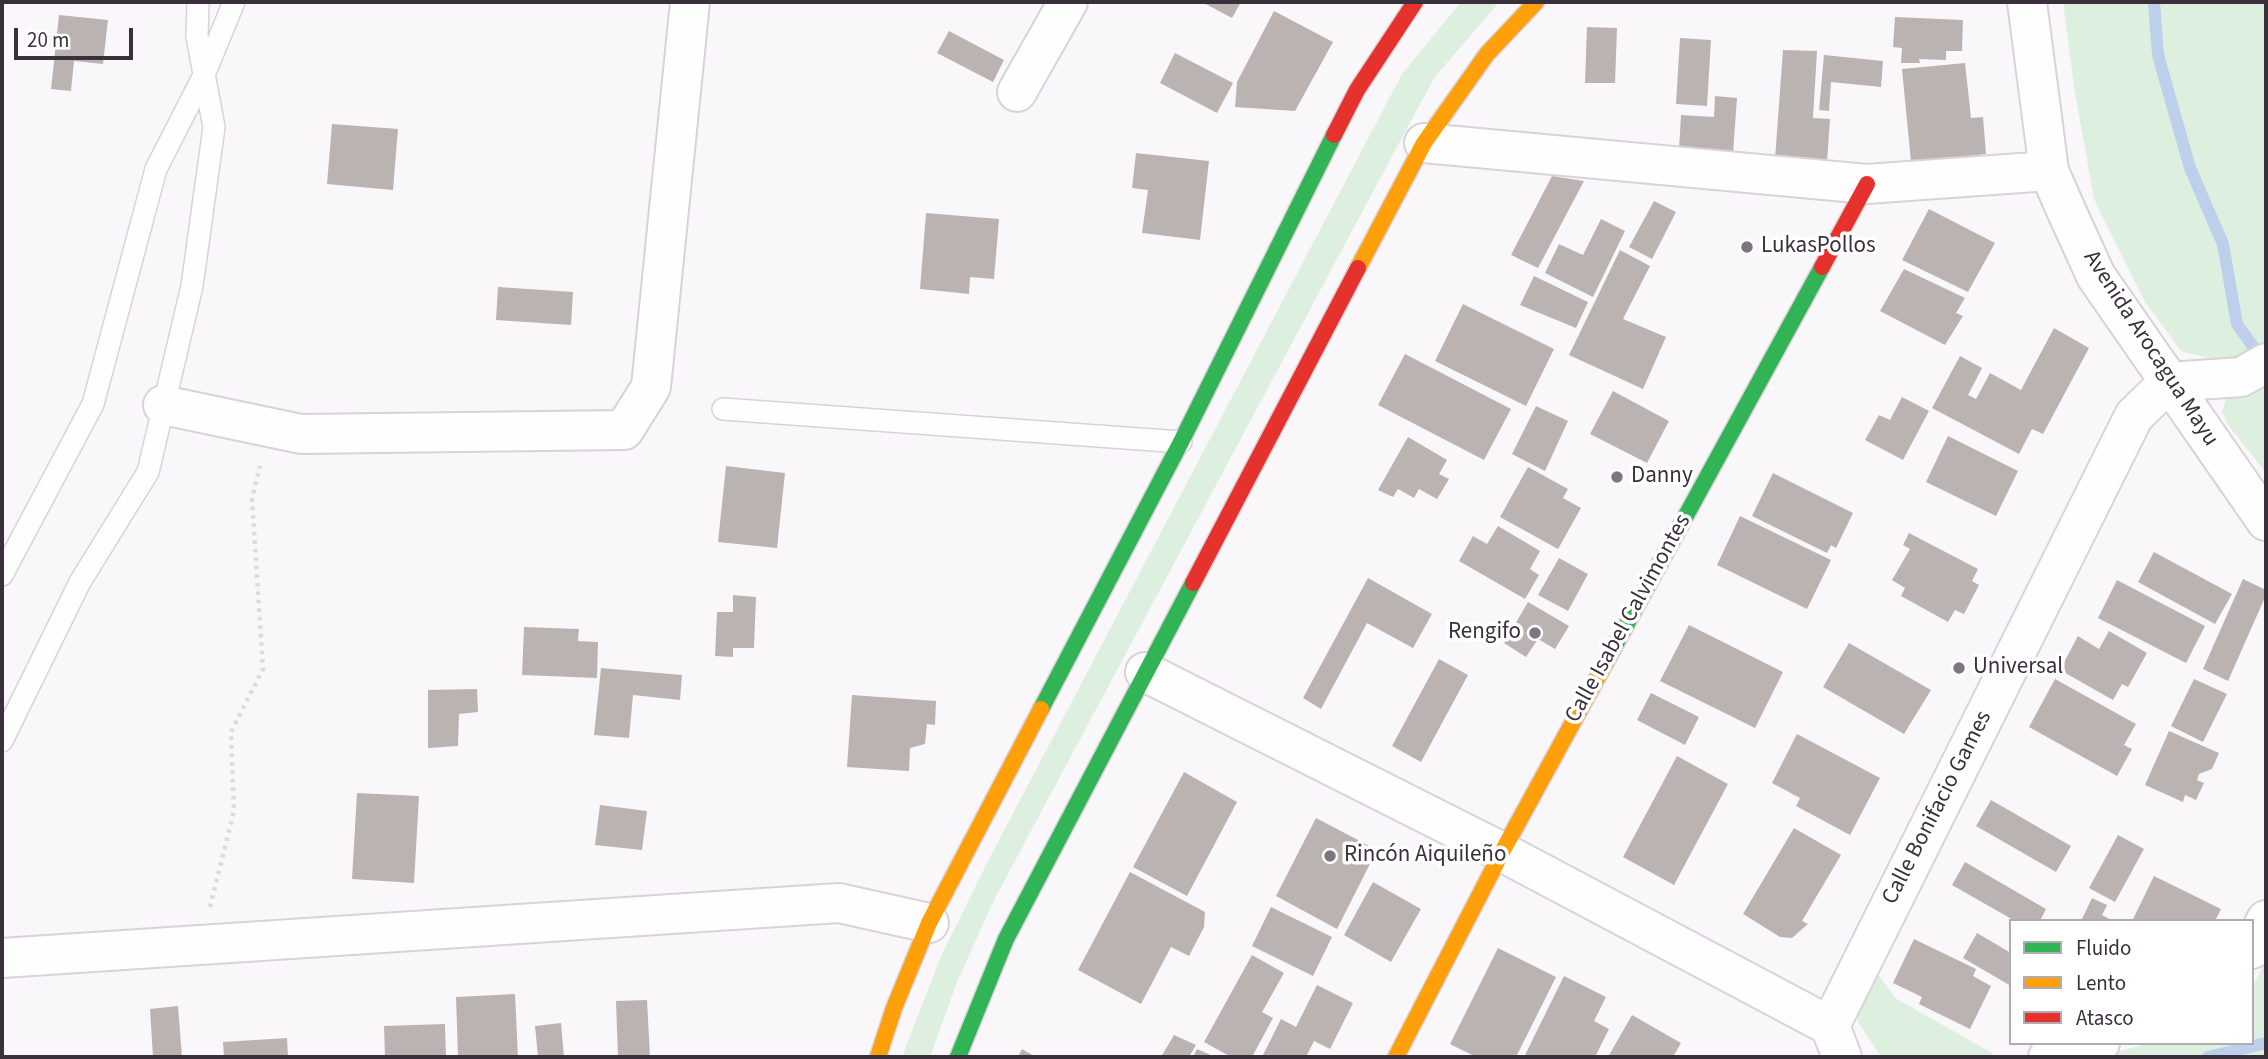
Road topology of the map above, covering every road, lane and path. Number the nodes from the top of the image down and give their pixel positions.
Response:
1 (198, 2) edge
2 (234, 2) edge
3 (690, 2) edge
4 (1068, 2) edge
5 (1415, 2) edge
6 (1536, 2) edge
7 (2027, 2) edge
8 (204, 75) junction
9 (1017, 92) dead end
10 (1424, 144) junction
11 (2049, 171) junction
12 (1867, 184) junction
13 (2266, 363) edge
14 (2169, 382) junction
15 (163, 405) junction
16 (723, 409) dead end
17 (270, 427) junction
18 (1181, 442) junction
19 (2266, 521) edge
20 (2, 575) edge
21 (1145, 672) junction
22 (2, 741) edge
23 (1502, 852) junction
24 (2266, 920) edge
25 (929, 923) junction
26 (201, 943) junction
27 (2254, 945) edge
28 (2, 958) edge
29 (1836, 1041) edge
30 (2093, 1045) edge
31 (878, 1057) edge
32 (958, 1057) edge
33 (1396, 1057) edge
34 (2048, 1057) edge

1 - 8 lane
2 - 8 lane
3 - 17 street
4 - 9 street
5 - 18 street
6 - 10 street
7 - 11 street, Avenida Arocagua Mayu
8 - 15 lane
8 - 20 lane
10 - 12 street
10 - 21 street
11 - 12 street
11 - 14 street, Avenida Arocagua Mayu
12 - 23 street, Calle Isabel Calvimontes
13 - 14 street
14 - 19 street, Avenida Arocagua Mayu
14 - 29 street, Calle Bonifacio Games
15 - 17 street
15 - 22 lane
16 - 18 lane
17 - 26 path
18 - 25 street
21 - 23 street
21 - 32 street
23 - 29 street
23 - 33 street, Calle Isabel Calvimontes
24 - 27 street
25 - 26 street
25 - 31 street
26 - 28 street
30 - 34 street

